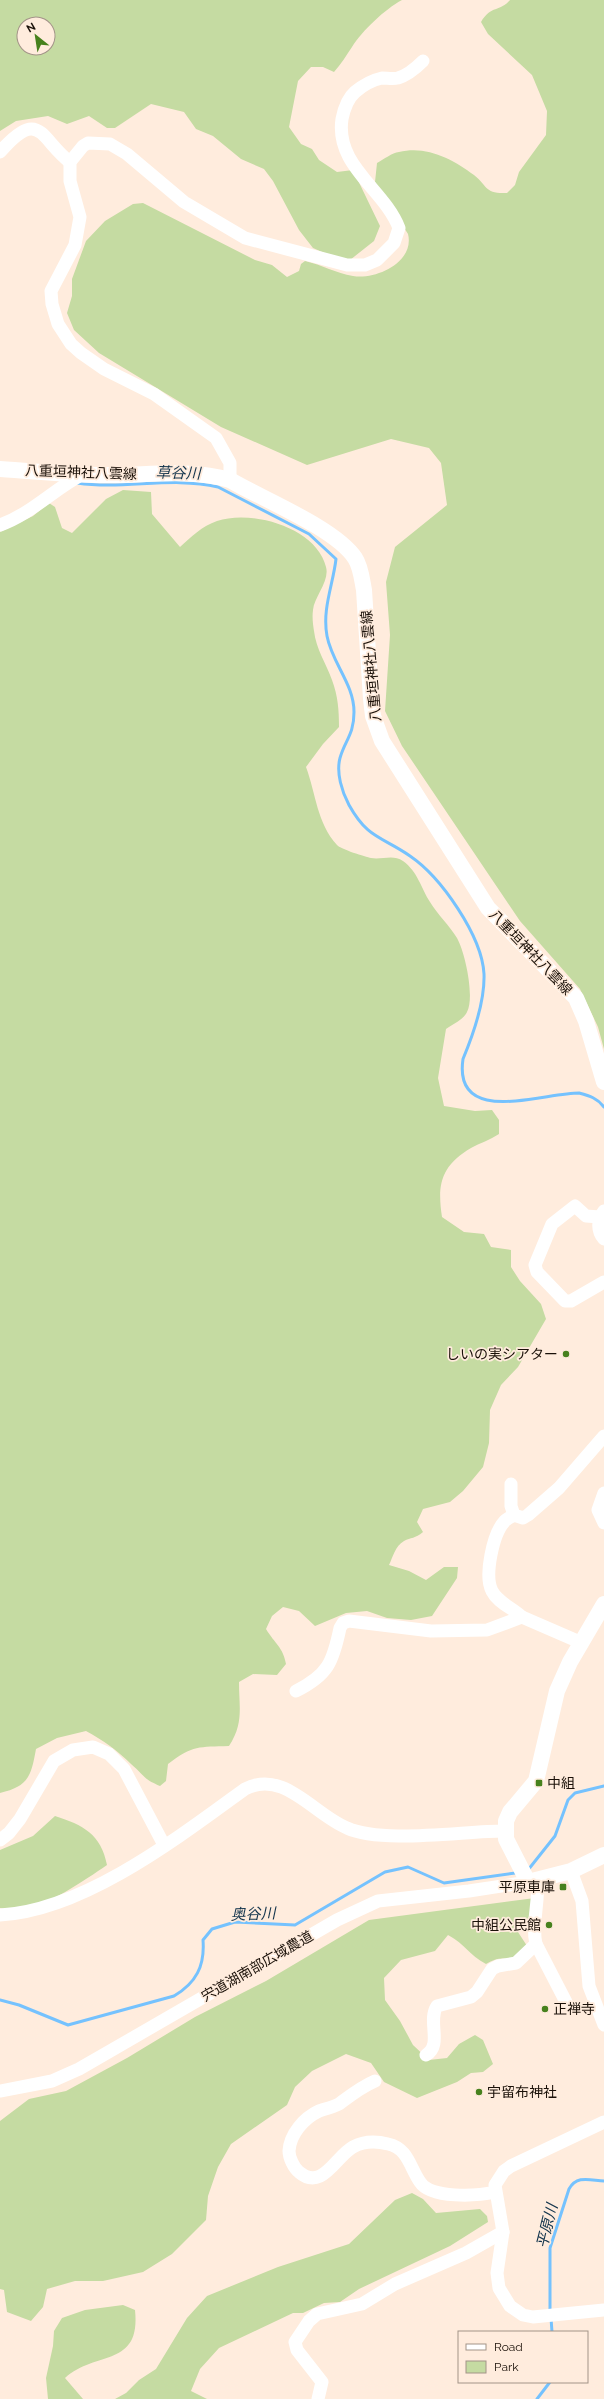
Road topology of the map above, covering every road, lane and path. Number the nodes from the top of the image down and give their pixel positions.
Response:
1 (423, 61) dead end
2 (0, 152) edge
3 (70, 162) junction
4 (0, 469) edge
5 (75, 479) junction
6 (230, 480) junction
7 (0, 525) edge
8 (604, 1082) edge
9 (602, 1214) edge
10 (604, 1240) edge
11 (604, 1282) edge
12 (604, 1436) edge
13 (511, 1484) dead end
14 (604, 1493) edge
15 (514, 1515) junction
16 (604, 1522) edge
17 (604, 1604) edge
18 (522, 1617) junction
19 (582, 1643) junction
20 (296, 1691) dead end
21 (504, 1831) junction
22 (0, 1840) edge
23 (164, 1845) junction
24 (604, 1855) edge
25 (571, 1871) junction
26 (533, 1881) junction
27 (0, 1915) edge
28 (536, 1944) junction
29 (566, 2002) dead end
30 (604, 2025) edge
31 (426, 2054) dead end
32 (375, 2081) dead end
33 (0, 2091) edge
34 (604, 2122) edge
35 (495, 2192) junction
36 (503, 2232) junction
37 (604, 2310) edge
38 (318, 2399) edge

1 - 3 street
2 - 3 street
3 - 6 street
4 - 5 main road, 八重垣神社八雲線
5 - 6 main road, 八重垣神社八雲線
5 - 7 street
6 - 8 main road, 八重垣神社八雲線
9 - 10 street
9 - 11 street
12 - 15 street
13 - 15 street
14 - 16 street
15 - 18 street
17 - 19 main road
18 - 19 street
18 - 20 street
19 - 21 main road
21 - 23 street
21 - 26 main road
22 - 23 street
23 - 27 street
24 - 25 main road
25 - 26 main road
25 - 30 street
26 - 28 street
26 - 33 street, 宍道湖南部広域農道
28 - 29 street
28 - 31 street
32 - 35 street
34 - 35 street
35 - 36 street
36 - 37 street
36 - 38 street

